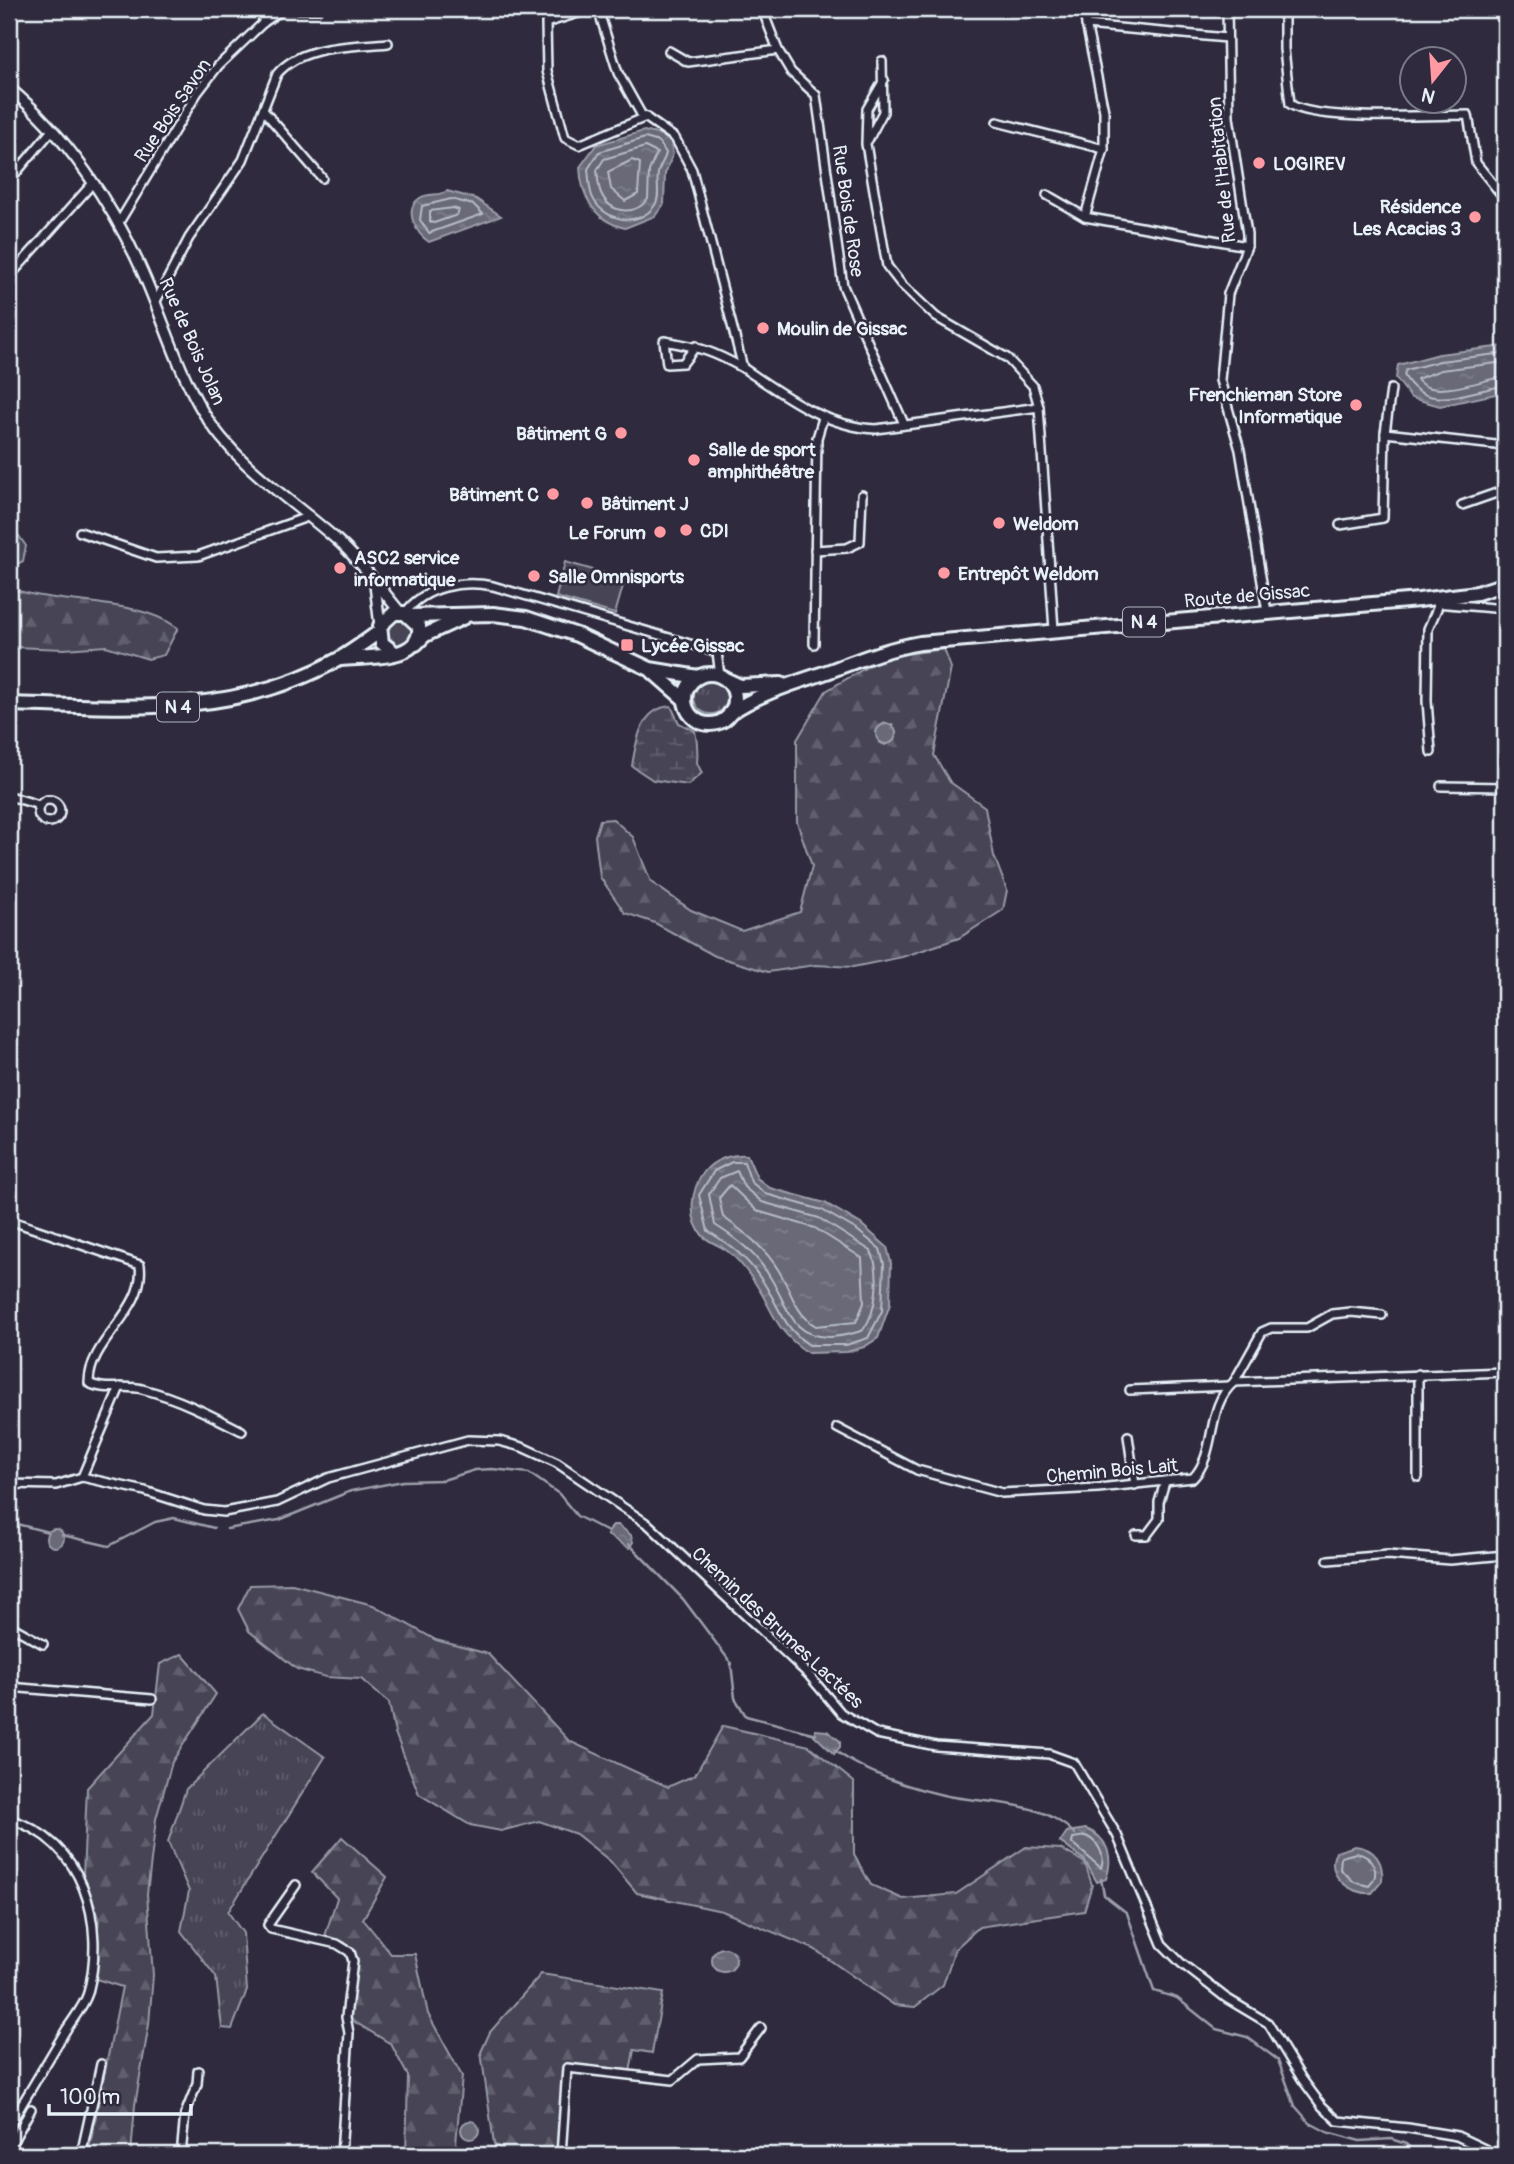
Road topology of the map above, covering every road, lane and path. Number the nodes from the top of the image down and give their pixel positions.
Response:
1 (263, 9) edge
2 (282, 9) edge
3 (318, 9) edge
4 (591, 9) edge
5 (598, 9) edge
6 (762, 9) edge
7 (1083, 9) edge
8 (1227, 9) edge
9 (1284, 9) edge
10 (262, 23) junction
11 (1086, 25) junction
12 (1227, 38) junction
13 (388, 43) dead end
14 (778, 50) junction
15 (669, 51) dead end
16 (882, 61) dead end
17 (884, 80) junction
18 (9, 88) edge
19 (263, 110) junction
20 (646, 117) junction
21 (997, 122) dead end
22 (53, 129) junction
23 (866, 144) junction
24 (1104, 149) junction
25 (322, 178) dead end
26 (9, 181) edge
27 (92, 184) junction
28 (1047, 195) dead end
29 (1505, 199) edge
30 (1085, 218) junction
31 (118, 224) junction
32 (1247, 246) junction
33 (9, 277) edge
34 (155, 303) junction
35 (696, 346) junction
36 (743, 368) junction
37 (1391, 389) dead end
38 (1039, 407) junction
39 (823, 418) junction
40 (904, 424) junction
41 (1385, 433) junction
42 (1505, 446) edge
43 (1505, 490) edge
44 (862, 495) dead end
45 (1462, 505) dead end
46 (310, 516) junction
47 (1340, 525) dead end
48 (80, 532) dead end
49 (816, 550) junction
50 (1505, 584) edge
51 (375, 585) junction
52 (1419, 600) junction
53 (1440, 604) junction
54 (1505, 608) edge
55 (1267, 612) junction
56 (405, 614) junction
57 (468, 615) junction
58 (380, 629) junction
59 (1054, 630) junction
60 (416, 644) junction
61 (814, 644) dead end
62 (395, 653) junction
63 (340, 659) junction
64 (650, 669) junction
65 (698, 677) junction
66 (722, 677) junction
67 (788, 684) junction
68 (685, 700) junction
69 (9, 704) edge
70 (730, 713) junction
71 (1431, 752) dead end
72 (1441, 786) dead end
73 (1505, 787) edge
74 (9, 796) edge
75 (39, 805) dead end
76 (9, 1220) edge
77 (1382, 1315) dead end
78 (1505, 1372) edge
79 (1418, 1374) junction
80 (1232, 1384) junction
81 (120, 1387) junction
82 (1130, 1390) dead end
83 (837, 1428) dead end
84 (242, 1431) dead end
85 (1128, 1436) dead end
86 (82, 1477) junction
87 (1418, 1477) dead end
88 (1165, 1482) junction
89 (9, 1483) edge
90 (1135, 1485) junction
91 (1136, 1535) dead end
92 (1505, 1555) edge
93 (1328, 1560) dead end
94 (9, 1625) edge
95 (43, 1644) dead end
96 (9, 1687) edge
97 (152, 1699) dead end
98 (9, 1819) edge
99 (296, 1885) dead end
100 (761, 2028) dead end
101 (101, 2064) dead end
102 (198, 2071) dead end
103 (31, 2109) dead end
104 (9, 2126) edge
105 (9, 2148) edge
106 (81, 2155) edge
107 (181, 2155) edge
108 (341, 2155) edge
109 (561, 2155) edge
110 (1497, 2155) edge

1 - 10 street
2 - 3 street, Rue Bois Savon
2 - 10 street, Rue Bois Savon
4 - 20 street
5 - 20 street
6 - 14 street, Rue Bois de Rose
7 - 11 street
8 - 12 street, Rue de l'Habitation
9 - 29 street
10 - 31 street, Rue Bois Savon
11 - 12 street
11 - 24 street
12 - 32 street, Rue de l'Habitation
13 - 19 street
14 - 15 street
14 - 40 street, Rue Bois de Rose
16 - 17 street
17 - 23 street
17 - 23 street
18 - 22 street, Rue de Bois Jolan
19 - 25 street
19 - 34 street
20 - 36 street
21 - 24 street
22 - 26 street
22 - 27 street, Rue de Bois Jolan
23 - 38 street
24 - 30 street
27 - 31 street, Rue de Bois Jolan
27 - 33 street
28 - 30 street
30 - 32 street
31 - 34 street, Rue de Bois Jolan
32 - 55 street, Rue de l'Habitation
34 - 46 street, Rue de Bois Jolan
35 - 35 street
35 - 36 street
36 - 39 street
37 - 41 street
38 - 40 street
38 - 59 street
39 - 40 street
39 - 49 street
41 - 42 street
41 - 47 street
43 - 45 street
44 - 49 street
46 - 48 street
46 - 51 street, Rue de Bois Jolan
49 - 61 street
50 - 52 main road, Route de Gissac / N 4
51 - 56 street, Rue de Bois Jolan
51 - 58 street, Rue de Bois Jolan
52 - 53 street
52 - 55 main road, Route de Gissac / N 4
53 - 54 street
53 - 71 street
55 - 59 main road, Route de Gissac / N 4
56 - 57 main road, N 4
56 - 58 main road, N 4
56 - 60 main road
56 - 66 street
57 - 60 main road, N 4
57 - 64 main road, N 4
58 - 62 main road
58 - 63 main road, N 4
59 - 67 main road, Route de Gissac / N 4
60 - 62 main road, N 4
62 - 63 main road, N 4
63 - 69 main road, N 4
64 - 65 main road, N 4
64 - 68 main road, N 4
65 - 66 main road, N 4
65 - 68 main road
66 - 67 main road, Route de Gissac / N 4
66 - 70 main road
67 - 70 main road, Route de Gissac / N 4
68 - 70 main road, N 4
72 - 73 street
74 - 75 street
76 - 81 street
77 - 80 street, Chemin Bois Lait
78 - 79 street
79 - 80 street
79 - 87 street
80 - 82 street
80 - 88 street, Chemin Bois Lait
81 - 84 street
81 - 86 street
83 - 90 street, Chemin Bois Lait
85 - 90 street
86 - 89 street
86 - 110 street, Chemin des Brumes Lactées
88 - 90 street, Chemin Bois Lait
88 - 91 street
92 - 93 street
94 - 95 street
96 - 97 street
98 - 104 street
99 - 108 street
100 - 109 street
101 - 106 street
102 - 107 street
103 - 105 street

